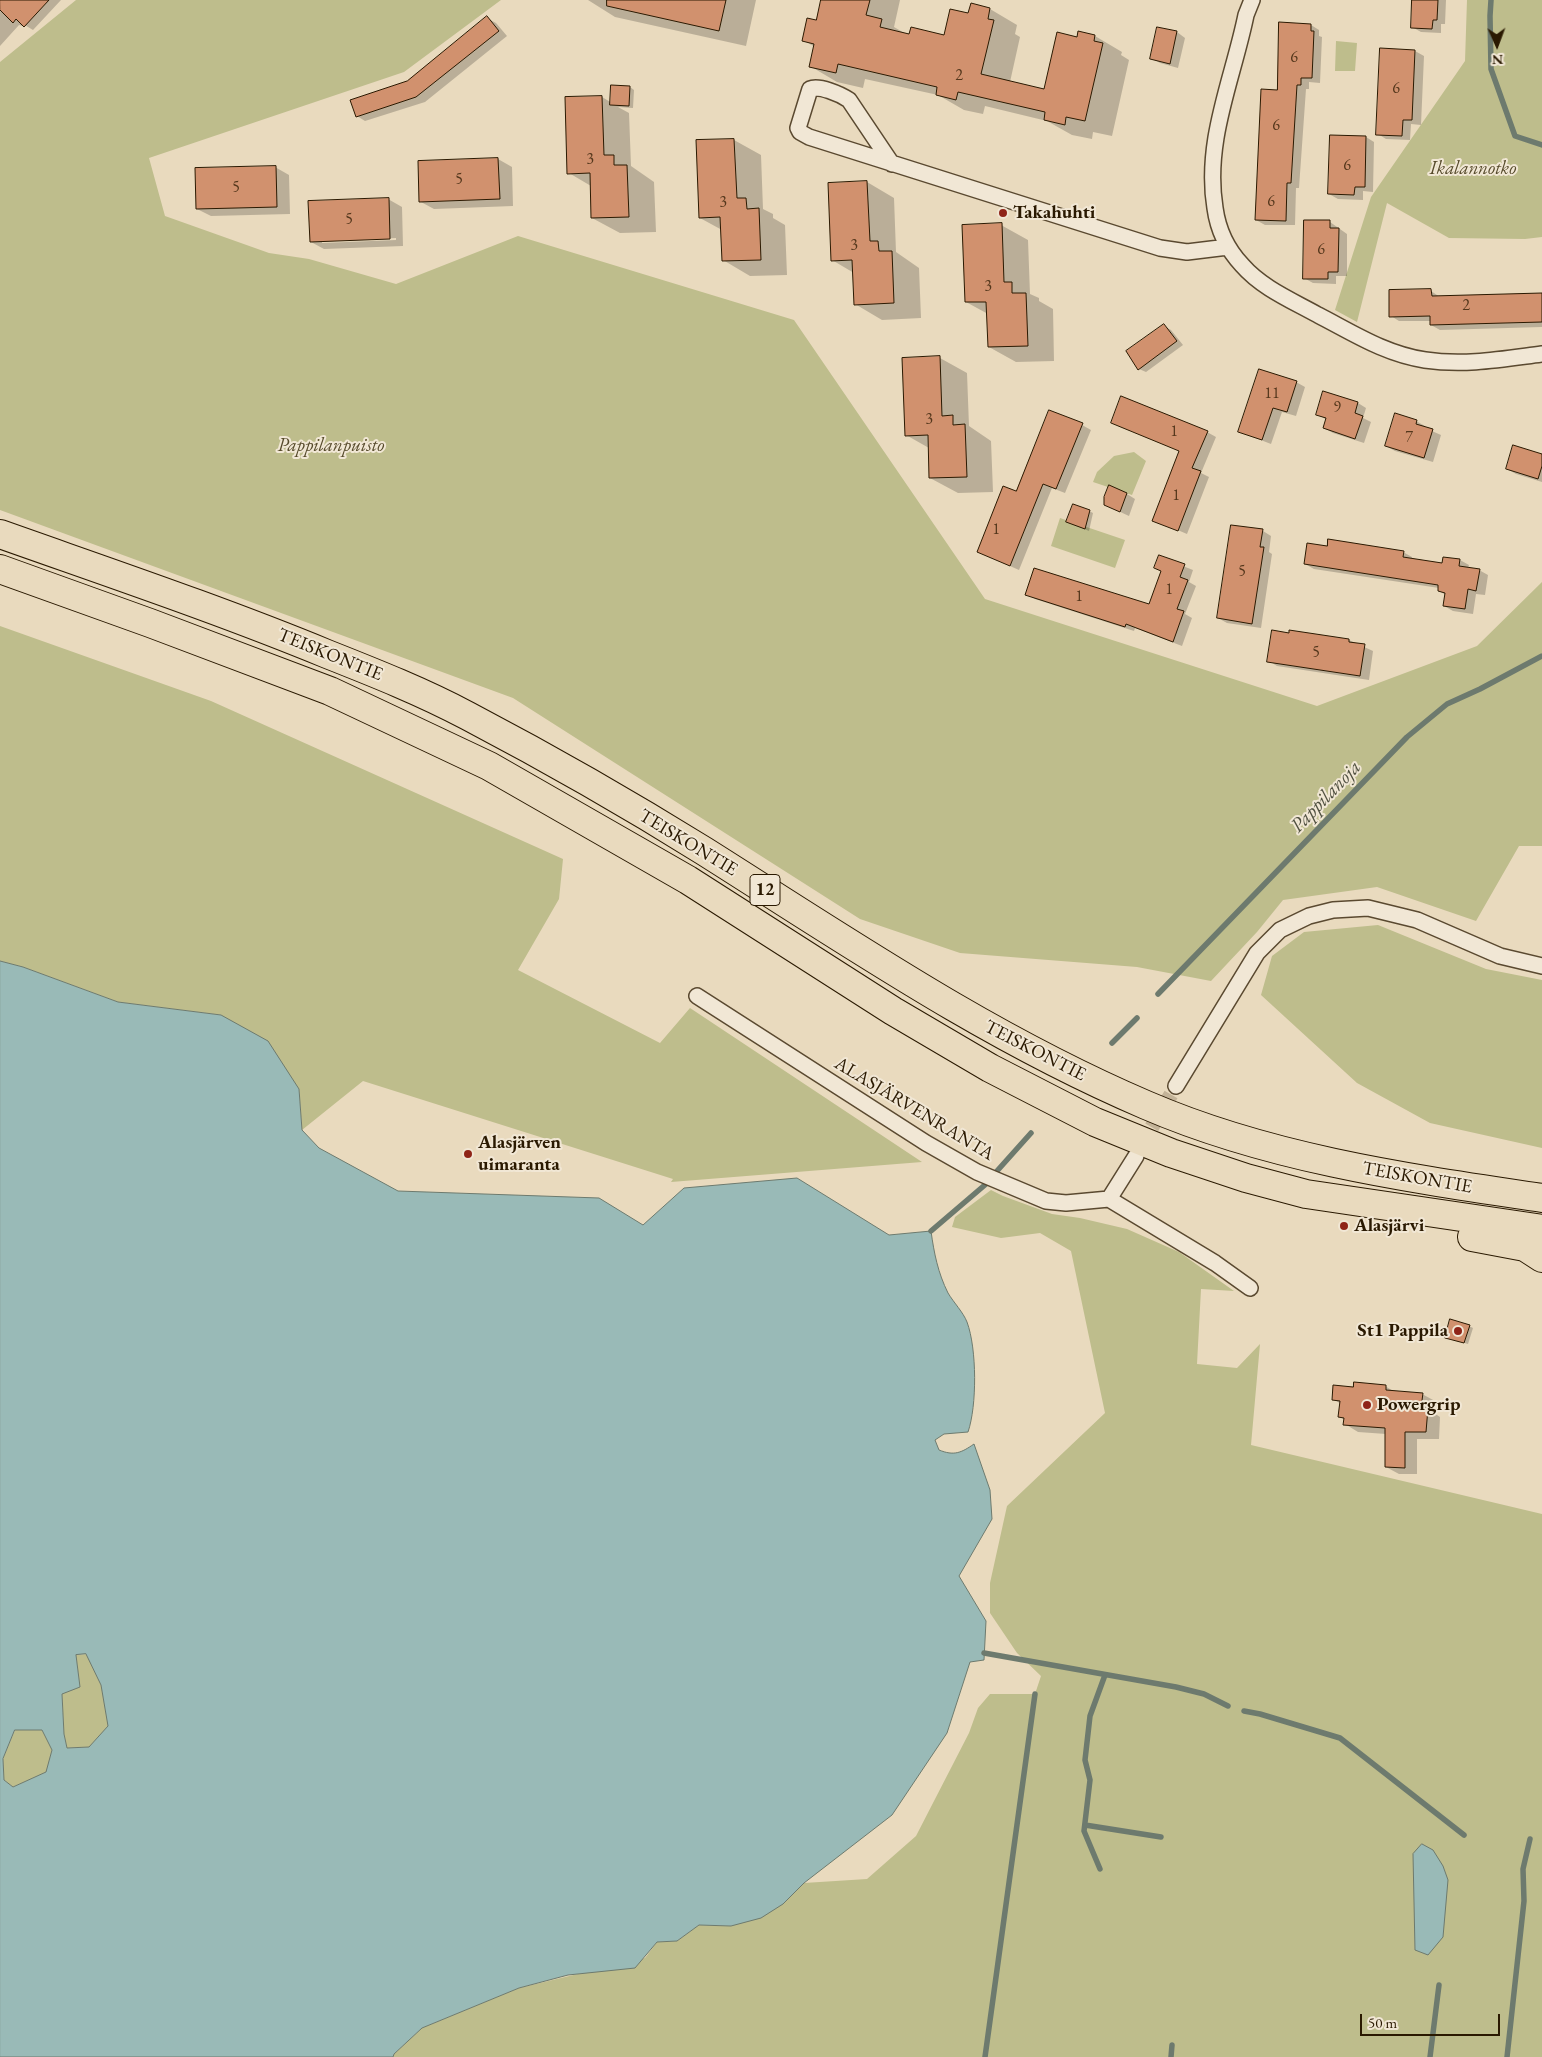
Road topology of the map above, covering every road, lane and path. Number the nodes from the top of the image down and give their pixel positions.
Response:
1 (1252, 0) edge
2 (892, 164) junction
3 (1228, 247) junction
4 (1542, 354) edge
5 (0, 534) edge
6 (0, 569) edge
7 (1542, 966) edge
8 (697, 996) dead end
9 (1176, 1086) tunnel mouth
10 (1136, 1156) tunnel mouth
11 (1306, 1194) junction
12 (1542, 1198) edge
13 (1108, 1199) junction
14 (1542, 1229) edge
15 (1542, 1258) edge
16 (1250, 1288) dead end

1 - 3 street
2 - 2 street
2 - 3 street
3 - 4 street
5 - 12 highway, TEISKONTIE / 12
6 - 11 highway, TEISKONTIE / 12
7 - 9 street
8 - 13 street, ALASJÄRVENRANTA
10 - 13 street
11 - 14 highway, TEISKONTIE / 12
11 - 15 highway
13 - 16 street

